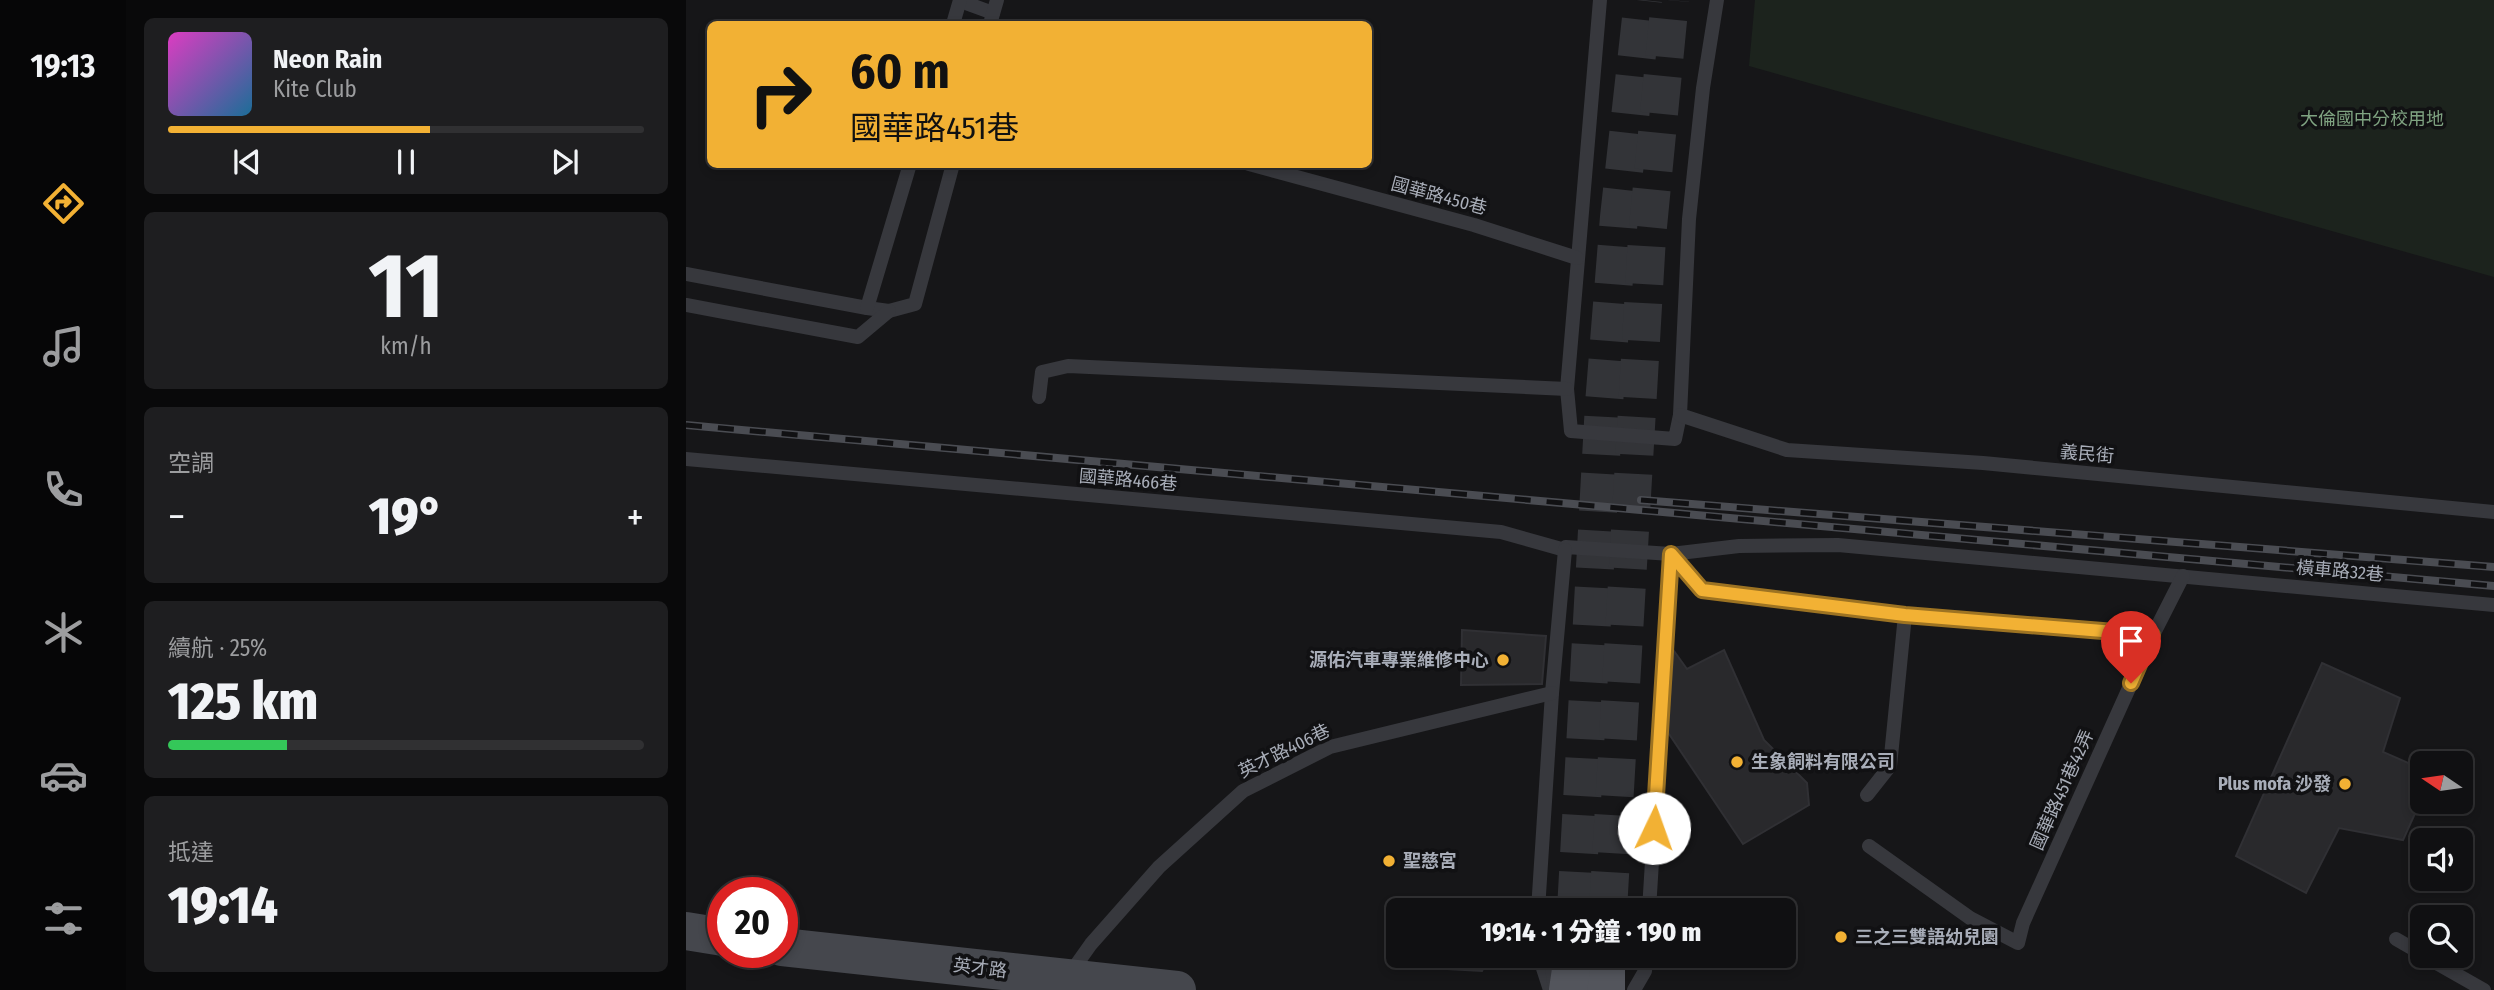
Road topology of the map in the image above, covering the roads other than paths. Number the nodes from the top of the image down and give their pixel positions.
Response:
1 (960, 0) edge
2 (1600, 0) edge
3 (1717, 0) edge
4 (993, 13) edge
5 (954, 21) edge
6 (909, 168) edge
7 (952, 168) edge
8 (1264, 168) edge
9 (1577, 258) junction
10 (686, 274) edge
11 (686, 305) edge
12 (867, 308) junction
13 (889, 310) junction
14 (1567, 389) junction
15 (1039, 397) dead end
16 (1680, 415) junction
17 (686, 459) edge
18 (2494, 512) edge
19 (1565, 550) junction
20 (1671, 554) junction
21 (2183, 576) junction
22 (2494, 605) edge
23 (1905, 615) junction
24 (2152, 635) junction
25 (1552, 693) junction
26 (1867, 796) dead end
27 (1870, 846) dead end
28 (1539, 898) edge
29 (1649, 898) edge
30 (686, 931) edge
31 (707, 934) edge
32 (2396, 939) dead end
33 (2410, 947) edge
34 (798, 949) edge
35 (1543, 968) edge
36 (1552, 968) edge
37 (1571, 968) edge
38 (1645, 968) edge
39 (2446, 968) edge
40 (1066, 979) junction
41 (1177, 990) edge
42 (1550, 990) edge
43 (1556, 990) edge
44 (1568, 990) edge
45 (1634, 990) edge
46 (2484, 990) edge

1 - 4 lane
1 - 5 lane
2 - 9 lane
3 - 16 lane
6 - 12 lane
7 - 13 lane
8 - 9 lane, 國華路450巷
9 - 14 lane
10 - 12 lane
11 - 13 lane
12 - 13 lane
14 - 15 lane
14 - 16 lane
16 - 18 lane, 義民街
17 - 19 lane, 國華路466巷
19 - 20 lane, 國華路466巷
19 - 25 lane
20 - 21 lane, 橫車路32巷
20 - 23 lane
20 - 29 lane
21 - 22 lane, 橫車路32巷
21 - 24 lane, 國華路451巷42弄
23 - 24 lane
23 - 26 lane
24 - 27 lane, 國華路451巷42弄
25 - 28 lane
25 - 40 lane, 英才路406巷
30 - 31 street
32 - 33 lane
34 - 40 street, 英才路
35 - 42 lane
36 - 43 lane
37 - 44 main road
38 - 45 lane
39 - 46 lane
40 - 41 street, 英才路

